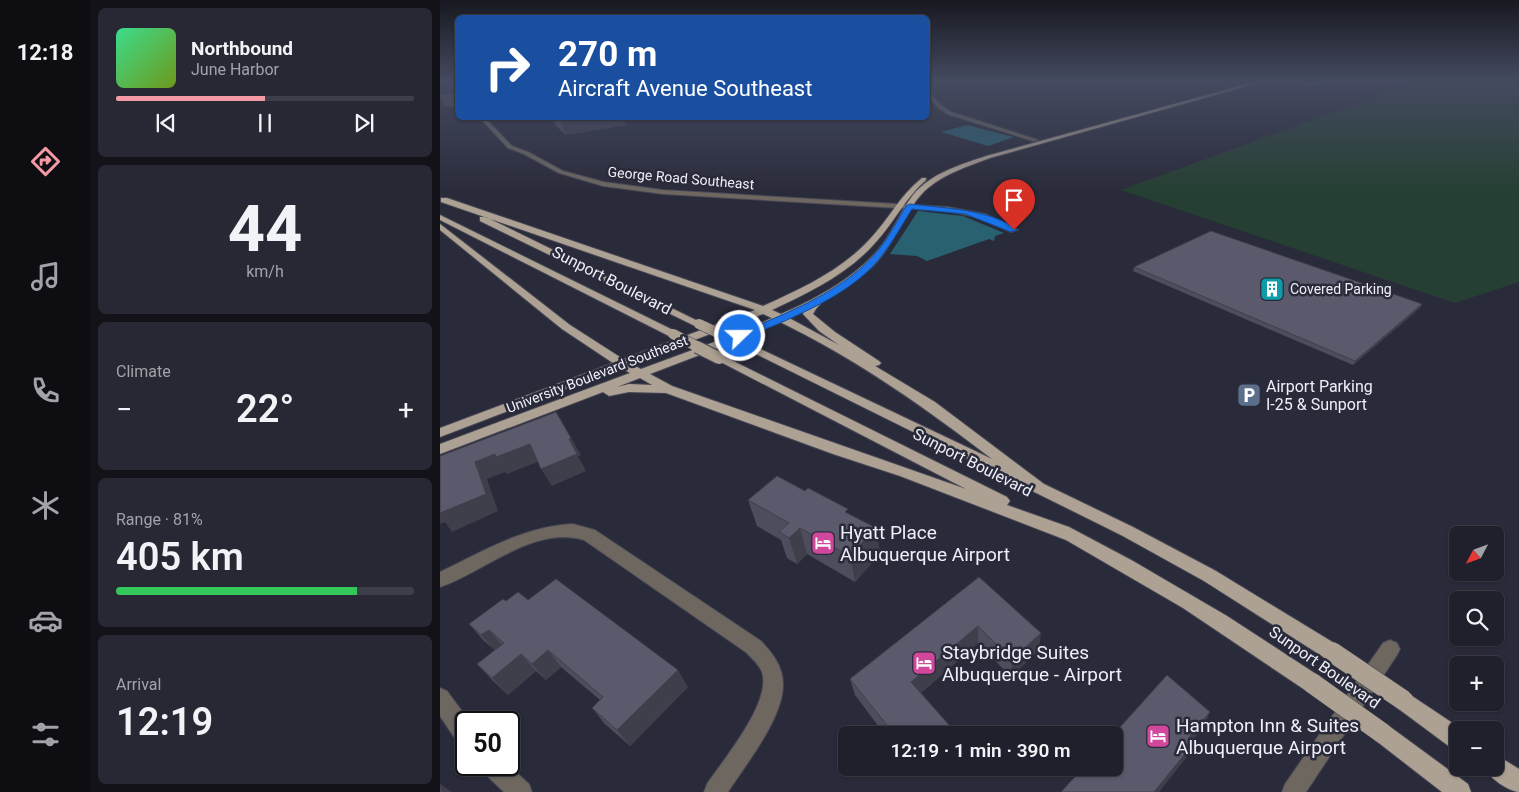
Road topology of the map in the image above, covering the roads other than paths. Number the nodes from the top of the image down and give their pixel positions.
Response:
1 (968, 119) edge
2 (1116, 119) edge
3 (1122, 119) edge
4 (485, 120) edge
5 (1039, 141) junction
6 (442, 199) edge
7 (898, 206) junction
8 (910, 206) junction
9 (440, 216) edge
10 (440, 226) edge
11 (1014, 230) dead end
12 (825, 297) junction
13 (763, 310) junction
14 (782, 319) junction
15 (621, 363) junction
16 (640, 373) junction
17 (668, 389) junction
18 (930, 405) junction
19 (440, 433) edge
20 (440, 449) edge
21 (440, 454) edge
22 (1039, 488) junction
23 (1070, 535) junction
24 (440, 580) edge
25 (1390, 649) dead end
26 (440, 698) edge
27 (455, 720) edge
28 (1449, 733) edge
29 (1504, 771) edge
30 (504, 776) edge
31 (1519, 782) edge
32 (521, 792) edge
33 (715, 792) edge
34 (1293, 792) edge
35 (1460, 792) edge

1 - 5 street
2 - 5 main road, University Boulevard Southeast
3 - 5 main road, University Boulevard Southeast
4 - 7 street, George Road Southeast
5 - 7 main road, University Boulevard Southeast
5 - 8 main road, University Boulevard Southeast
6 - 13 main road
6 - 22 main road, Sunport Boulevard, bridge
7 - 8 street, George Road Southeast
7 - 13 main road, University Boulevard Southeast
8 - 11 street, George Road Southeast
8 - 12 main road, University Boulevard Southeast
9 - 23 main road, Sunport Boulevard, bridge
10 - 15 main road
12 - 14 main road, University Boulevard Southeast
12 - 18 main road
13 - 14 main road
13 - 15 main road, University Boulevard Southeast
14 - 16 main road, University Boulevard Southeast
14 - 18 main road
15 - 16 main road
15 - 19 main road, University Boulevard Southeast
16 - 17 main road
16 - 20 main road, University Boulevard Southeast
17 - 21 main road
17 - 23 main road
18 - 22 main road
22 - 28 main road, Sunport Boulevard, bridge
23 - 35 main road, Sunport Boulevard, bridge
24 - 33 street
25 - 34 street
26 - 27 street
29 - 31 main road
30 - 32 street

